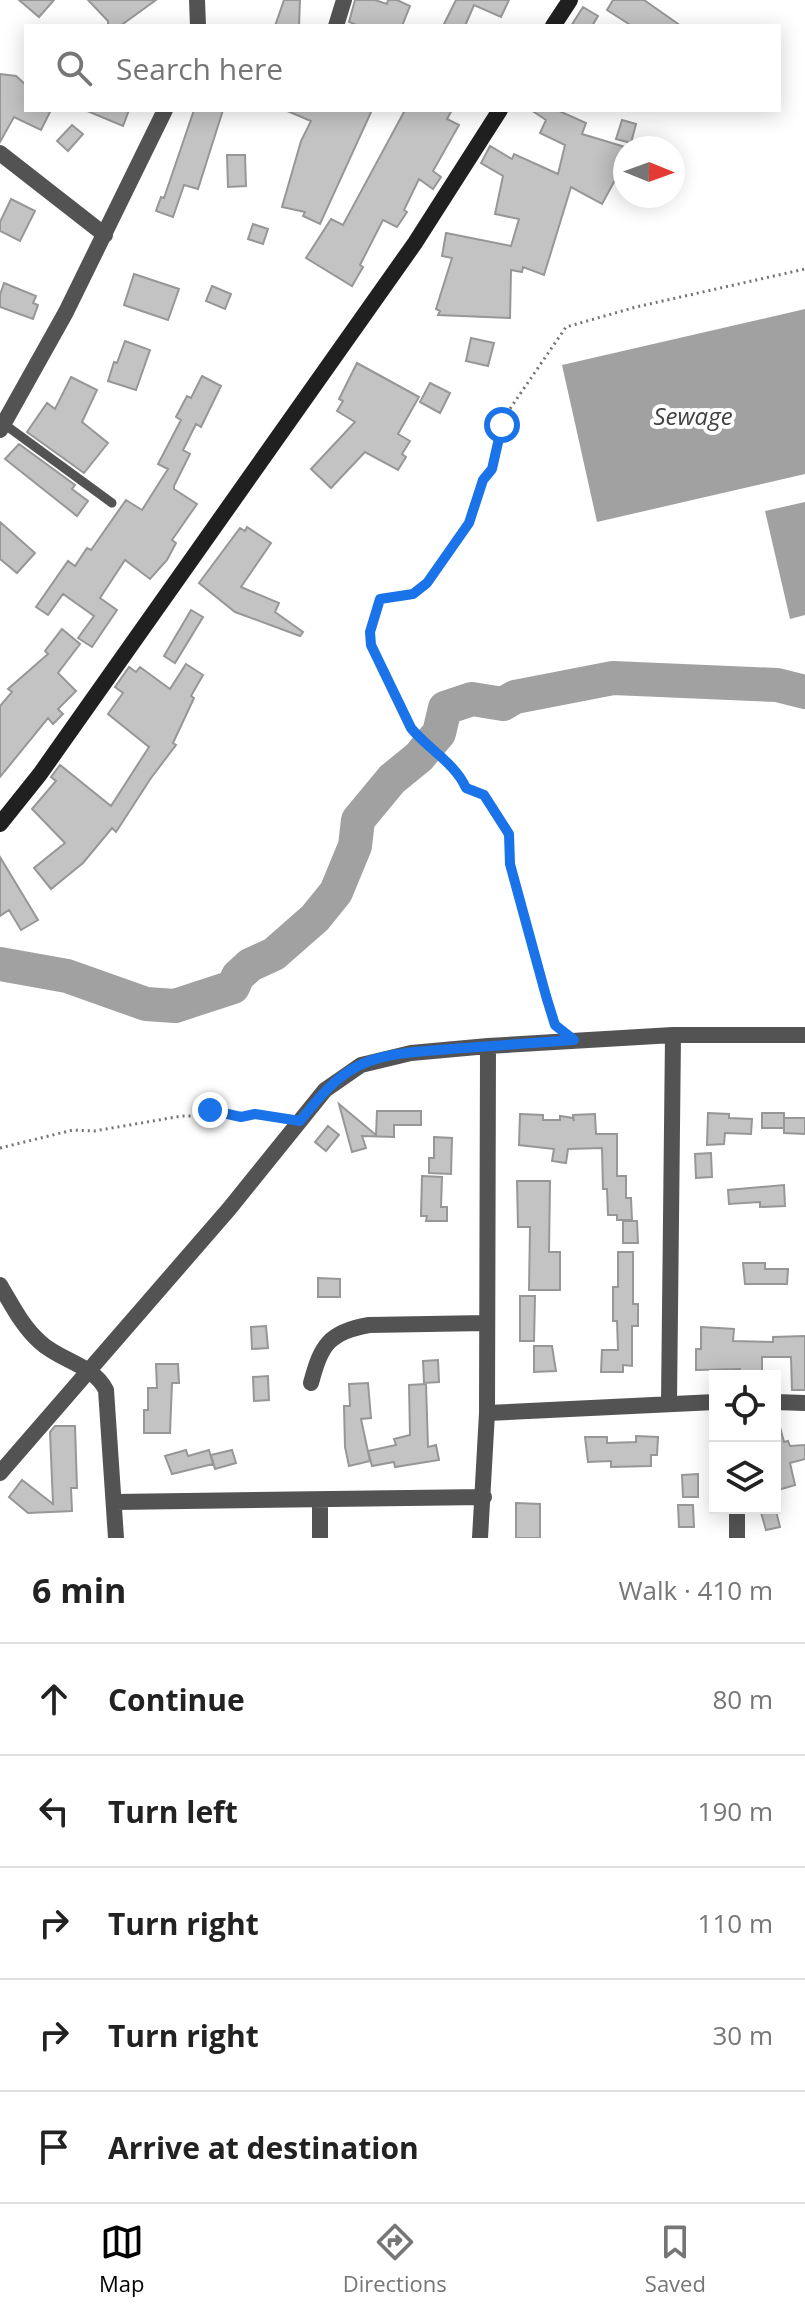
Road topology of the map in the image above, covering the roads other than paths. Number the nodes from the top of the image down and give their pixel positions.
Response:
1 (197, 0) edge
2 (344, 0) edge
3 (570, 0) edge
4 (198, 24) edge
5 (337, 24) edge
6 (554, 24) edge
7 (164, 112) edge
8 (499, 112) edge
9 (0, 153) edge
10 (105, 235) junction
11 (7, 399) edge
12 (2, 427) edge
13 (112, 503) dead end
14 (0, 824) edge
15 (673, 1035) junction
16 (805, 1035) edge
17 (488, 1046) junction
18 (0, 1285) edge
19 (486, 1323) junction
20 (87, 1371) junction
21 (311, 1383) dead end
22 (709, 1402) edge
23 (781, 1402) edge
24 (669, 1403) junction
25 (805, 1403) edge
26 (487, 1413) junction
27 (0, 1473) edge
28 (484, 1497) junction
29 (320, 1501) junction
30 (115, 1502) junction
31 (737, 1514) edge
32 (116, 1538) edge
33 (320, 1538) edge
34 (480, 1538) edge
35 (737, 1538) edge

1 - 4 street
2 - 5 street
3 - 6 street
7 - 10 street
8 - 14 street
9 - 10 street
10 - 11 street
11 - 12 street
12 - 13 lane
15 - 16 street
15 - 17 street
15 - 24 street
17 - 19 street
17 - 20 street
18 - 20 street
19 - 21 street
19 - 26 street
20 - 27 street
20 - 30 street
22 - 24 street
23 - 25 street
24 - 26 street
26 - 28 street
28 - 29 street
28 - 34 street
29 - 30 street
29 - 33 street
30 - 32 street
31 - 35 street

